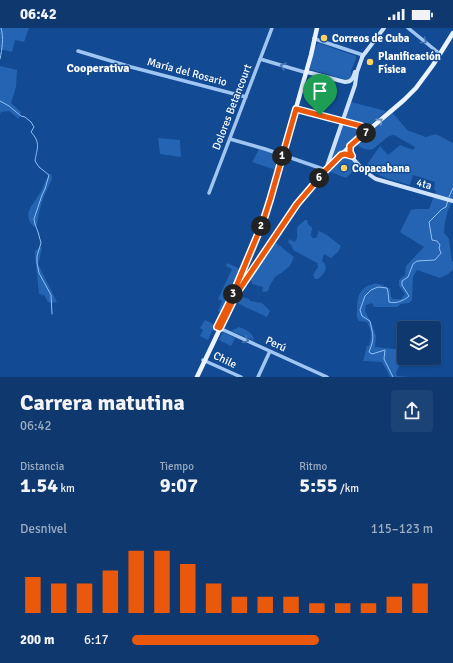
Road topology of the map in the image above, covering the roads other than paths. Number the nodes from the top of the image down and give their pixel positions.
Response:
1 (272, 28) edge
2 (317, 28) edge
3 (384, 28) edge
4 (408, 28) edge
5 (453, 33) edge
6 (315, 41) junction
7 (78, 51) dead end
8 (357, 54) junction
9 (440, 54) junction
10 (363, 55) junction
11 (260, 59) junction
12 (359, 60) junction
13 (356, 71) junction
14 (307, 72) junction
15 (246, 98) junction
16 (296, 109) junction
17 (343, 121) junction
18 (367, 131) junction
19 (230, 139) junction
20 (350, 146) junction
21 (282, 155) junction
22 (341, 155) junction
23 (352, 156) junction
24 (326, 170) junction
25 (209, 192) dead end
26 (452, 201) edge
27 (240, 283) junction
28 (220, 329) junction
29 (270, 351) junction
30 (204, 360) junction
31 (196, 377) edge
32 (240, 377) edge
33 (258, 377) edge
34 (327, 377) edge

1 - 11 street, Dolores Betancourt
2 - 6 main road
3 - 10 main road
4 -> 9 street
5 - 9 main road
6 - 8 street
6 - 14 main road
7 - 15 street, María del Rosario
8 - 10 street
8 - 12 street
18 -> 9 main road
10 - 12 main road
10 - 13 main road
14 -> 11 street
11 - 15 street, Dolores Betancourt
12 - 13 main road
13 - 14 main road
13 - 17 main road
14 - 16 main road
15 - 19 street, Dolores Betancourt
16 - 17 street
16 - 21 main road
17 - 18 street
17 - 24 main road
18 - 20 main road
19 - 21 street
19 - 25 street, Dolores Betancourt
20 - 22 main road
20 - 23 main road
21 - 24 street
21 - 27 main road
22 - 23 main road
22 - 24 main road
23 - 26 main road, 4ta
24 - 27 main road
27 - 28 main road
27 - 28 main road
28 -> 29 street, Perú
28 - 30 main road
29 - 33 street
29 - 34 street, Perú
30 - 31 main road
30 - 32 street, Chile

